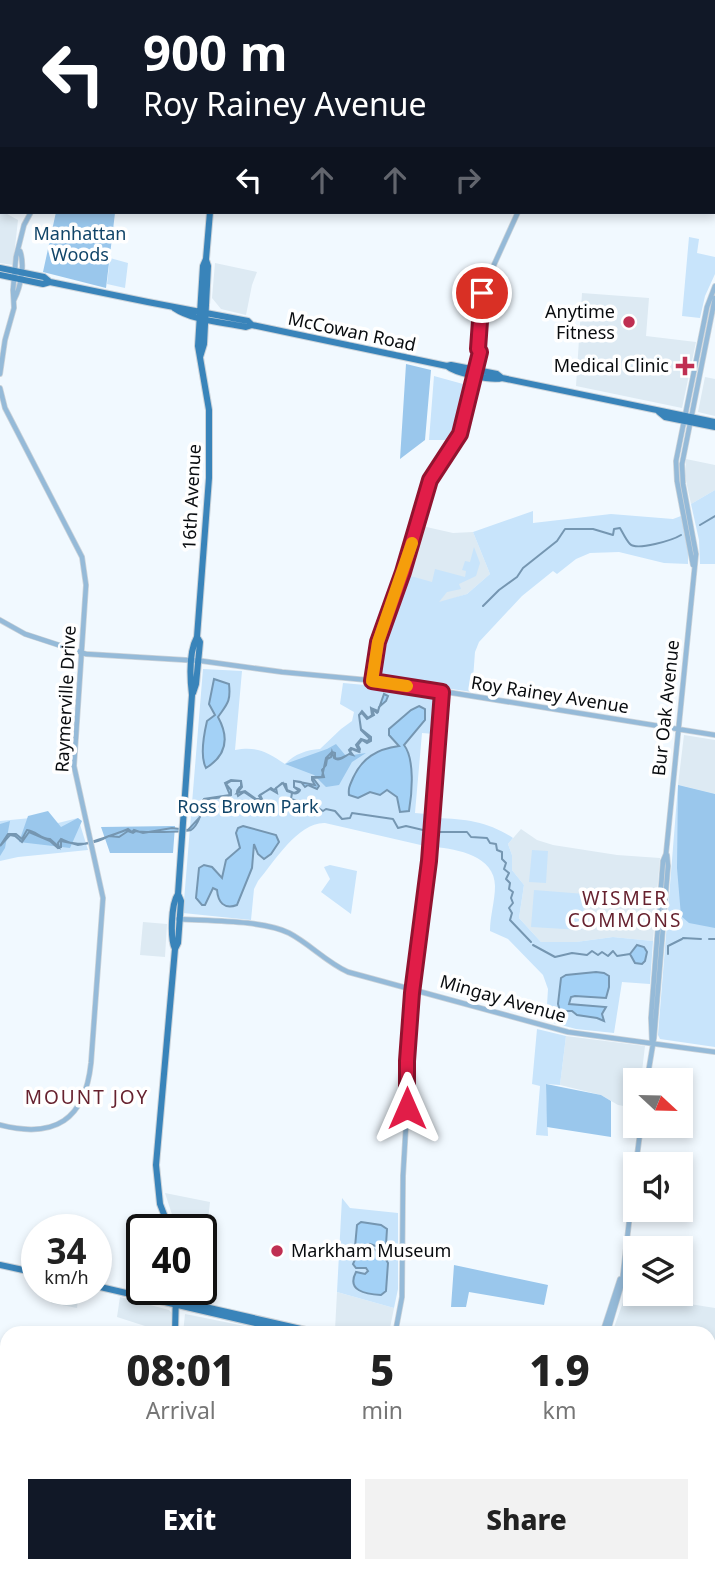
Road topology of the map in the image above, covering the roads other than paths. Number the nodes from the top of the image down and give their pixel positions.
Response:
1 (31, 214) edge
2 (210, 214) edge
3 (517, 214) edge
4 (0, 268) edge
5 (0, 275) edge
6 (18, 275) junction
7 (715, 286) edge
8 (715, 298) edge
9 (202, 314) junction
10 (475, 372) junction
11 (0, 374) edge
12 (0, 388) edge
13 (688, 419) junction
14 (715, 422) edge
15 (715, 427) edge
16 (0, 620) edge
17 (81, 652) junction
18 (195, 662) junction
19 (372, 681) junction
20 (442, 692) junction
21 (679, 730) junction
22 (715, 735) edge
23 (176, 919) junction
24 (413, 988) junction
25 (652, 1043) junction
26 (715, 1052) edge
27 (649, 1068) edge
28 (0, 1125) edge
29 (164, 1214) edge
30 (628, 1222) edge
31 (0, 1265) edge
32 (21, 1270) edge
33 (177, 1305) edge
34 (185, 1305) edge
35 (186, 1305) edge
36 (176, 1326) edge
37 (270, 1326) edge
38 (285, 1326) edge
39 (396, 1326) edge
40 (608, 1326) edge

1 - 6 street
2 - 9 main road, 16th Avenue
3 - 10 street
4 - 6 main road, McCowan Road
5 - 6 main road, McCowan Road
6 - 9 main road, McCowan Road
6 - 11 street
7 - 13 street, Bur Oak Avenue
8 - 13 street, Bur Oak Avenue
9 - 10 main road, McCowan Road
9 - 18 main road, 16th Avenue
10 - 13 main road, McCowan Road
10 - 19 street
12 - 17 street, Raymerville Drive
13 - 14 main road, McCowan Road
13 - 15 main road, McCowan Road
13 - 21 street, Bur Oak Avenue
16 - 17 street, Roy Rainey Avenue
17 - 18 street, Roy Rainey Avenue
17 - 28 street, Raymerville Drive
18 - 19 street, Roy Rainey Avenue
18 - 23 main road, 16th Avenue
19 - 20 street, Roy Rainey Avenue
20 - 21 street, Roy Rainey Avenue
20 - 24 street
21 - 22 street, Roy Rainey Avenue
21 - 25 street, Bur Oak Avenue
23 - 24 street, Mingay Avenue
23 - 29 main road, 16th Avenue
24 - 25 street, Mingay Avenue
24 - 39 street
25 - 26 street, Mingay Avenue
25 - 27 street, Bur Oak Avenue
30 - 40 street
31 - 32 main road
33 - 36 main road
34 - 37 main road
35 - 38 main road

